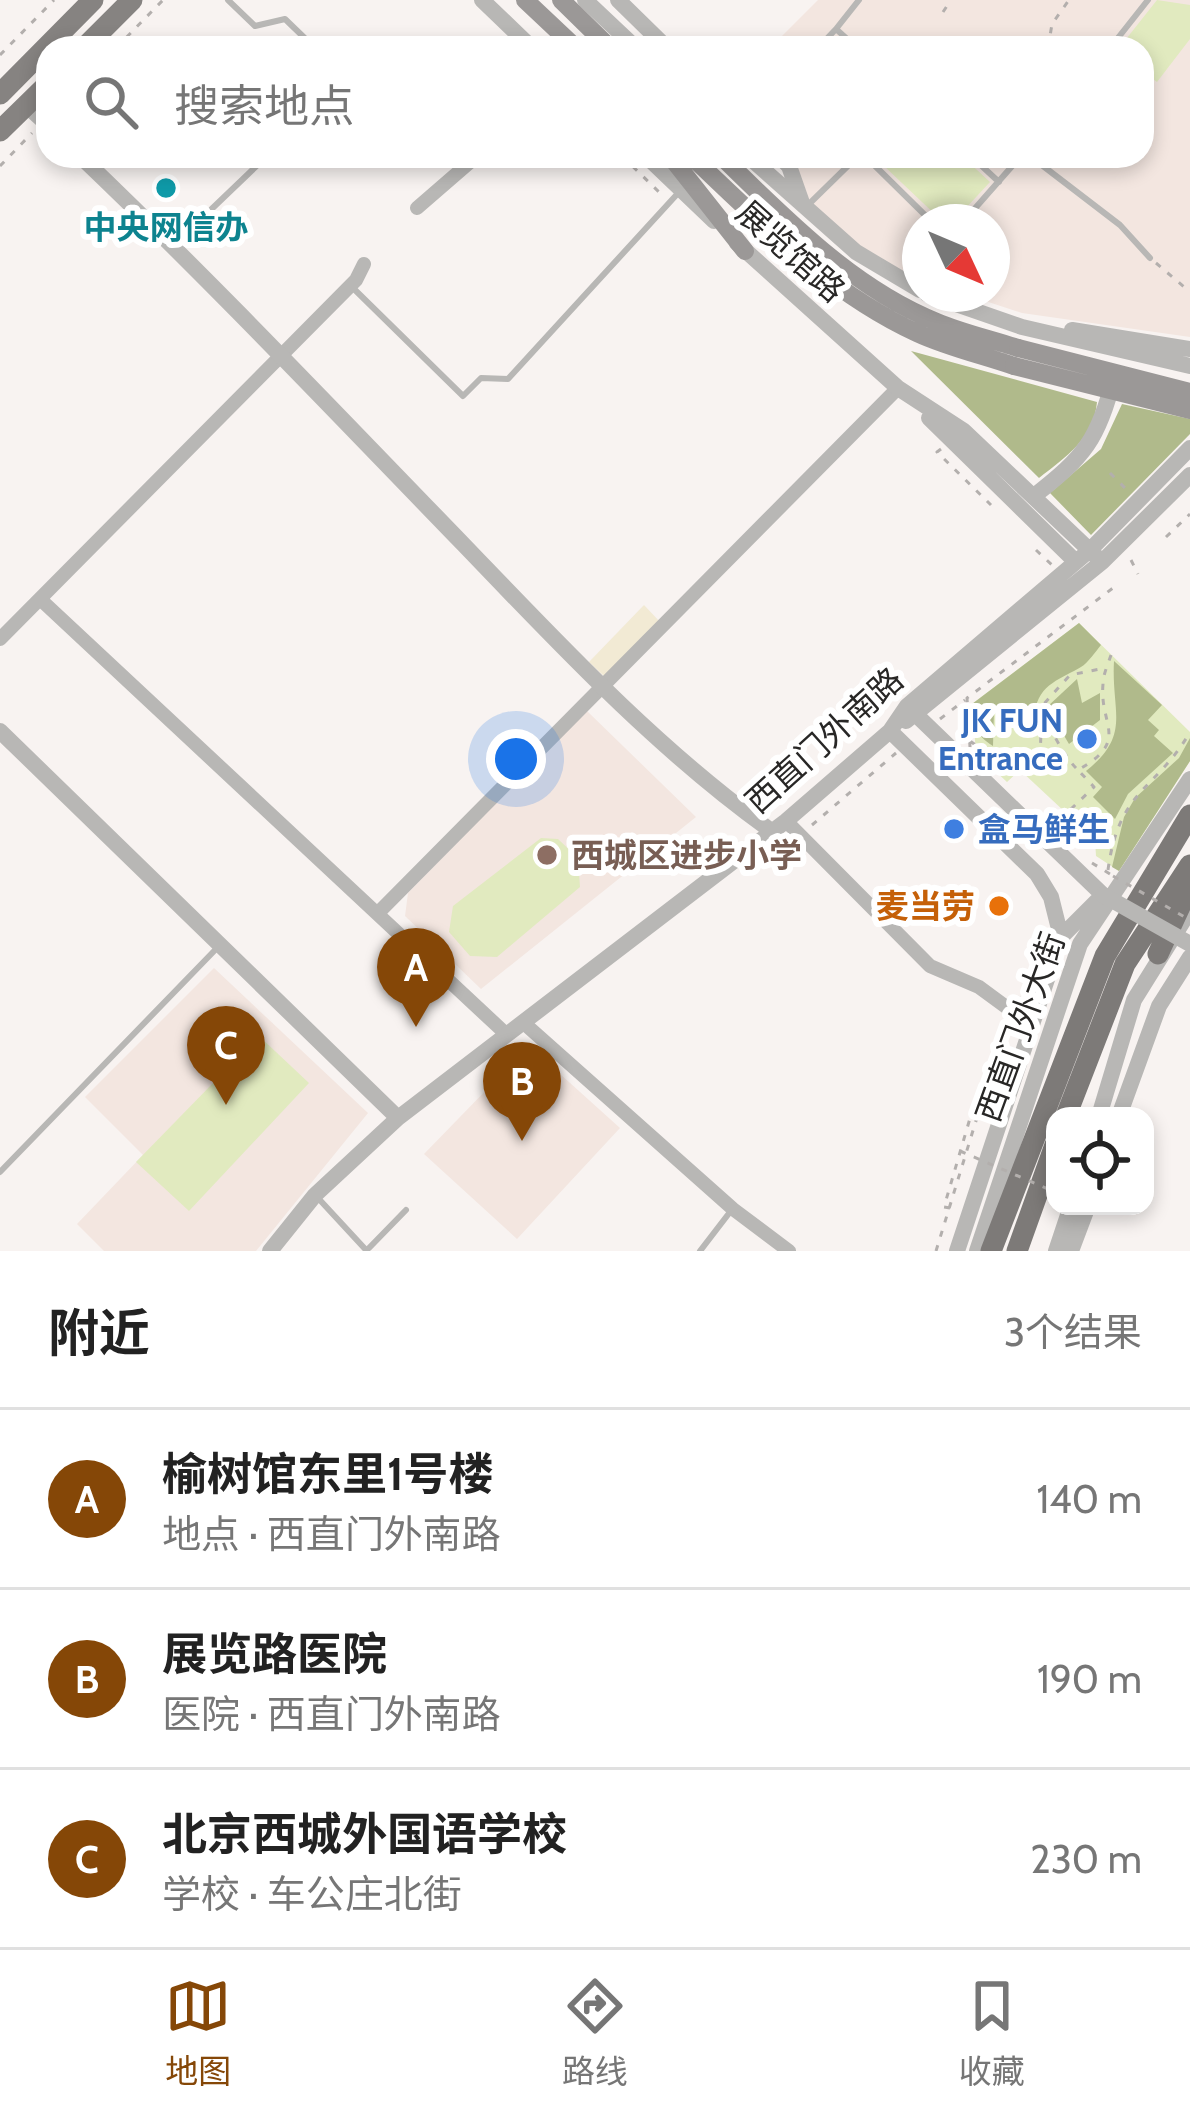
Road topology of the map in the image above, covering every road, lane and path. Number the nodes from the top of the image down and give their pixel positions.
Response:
1 (54, 0) edge
2 (93, 0) edge
3 (133, 0) edge
4 (164, 0) edge
5 (228, 0) edge
6 (482, 0) edge
7 (525, 0) edge
8 (561, 0) edge
9 (585, 0) edge
10 (618, 0) edge
11 (859, 0) edge
12 (1069, 0) edge
13 (1148, 0) edge
14 (949, 1) edge
15 (943, 12) dead end
16 (836, 28) junction
17 (57, 36) edge
18 (96, 36) edge
19 (128, 36) edge
20 (303, 36) edge
21 (520, 36) edge
22 (563, 36) edge
23 (598, 36) edge
24 (623, 36) edge
25 (655, 36) edge
26 (829, 36) edge
27 (844, 36) edge
28 (1050, 36) edge
29 (1120, 36) edge
30 (0, 55) edge
31 (36, 58) edge
32 (0, 94) edge
33 (36, 95) edge
34 (26, 105) junction
35 (36, 114) edge
36 (0, 131) edge
37 (36, 132) edge
38 (0, 166) edge
39 (93, 168) edge
40 (254, 168) edge
41 (463, 168) edge
42 (634, 168) edge
43 (658, 168) edge
44 (679, 168) edge
45 (704, 168) edge
46 (733, 168) edge
47 (760, 168) edge
48 (791, 168) edge
49 (848, 168) edge
50 (874, 168) edge
51 (984, 168) edge
52 (1014, 168) edge
53 (1042, 168) edge
54 (999, 182) junction
55 (681, 190) junction
56 (660, 194) dead end
57 (913, 204) edge
58 (979, 204) edge
59 (417, 208) dead end
60 (804, 210) junction
61 (174, 245) junction
62 (745, 251) junction
63 (1150, 257) joint
64 (364, 264) dead end
65 (902, 280) edge
66 (351, 286) junction
67 (1190, 292) edge
68 (980, 312) edge
69 (1022, 327) junction
70 (1190, 349) edge
71 (1120, 350) junction
72 (279, 354) junction
73 (1016, 357) junction
74 (1190, 366) edge
75 (898, 388) junction
76 (1190, 392) edge
77 (1190, 410) edge
78 (951, 439) junction
79 (1190, 448) edge
80 (1110, 473) dead end
81 (1190, 475) edge
82 (1034, 496) junction
83 (1139, 501) junction
84 (991, 505) dead end
85 (1190, 514) edge
86 (1166, 537) dead end
87 (1036, 550) dead end
88 (1132, 560) dead end
89 (1082, 562) junction
90 (1138, 574) dead end
91 (1113, 588) dead end
92 (40, 599) junction
93 (0, 639) edge
94 (1111, 655) dead end
95 (1107, 668) junction
96 (601, 687) junction
97 (911, 711) junction
98 (1050, 725) junction
99 (890, 730) junction
100 (0, 731) edge
101 (1190, 732) edge
102 (969, 740) junction
103 (901, 749) dead end
104 (970, 755) dead end
105 (1078, 770) junction
106 (1190, 779) edge
107 (1190, 815) edge
108 (778, 826) junction
109 (800, 835) junction
110 (1112, 846) junction
111 (1081, 856) dead end
112 (1190, 865) edge
113 (1111, 875) junction
114 (1190, 885) edge
115 (1102, 895) junction
116 (1190, 910) edge
117 (380, 911) junction
118 (1190, 920) edge
119 (1049, 922) dead end
120 (1061, 937) junction
121 (1190, 944) edge
122 (220, 945) junction
123 (1158, 954) junction
124 (1190, 957) edge
125 (1013, 1014) junction
126 (526, 1025) junction
127 (1032, 1026) junction
128 (506, 1034) junction
129 (1069, 1107) edge
130 (1102, 1107) edge
131 (1121, 1107) edge
132 (976, 1109) junction
133 (398, 1118) junction
134 (960, 1151) junction
135 (1046, 1171) edge
136 (0, 1172) edge
137 (1046, 1188) edge
138 (315, 1196) junction
139 (947, 1208) junction
140 (733, 1209) junction
141 (406, 1210) dead end
142 (1068, 1215) edge
143 (1089, 1215) edge
144 (368, 1249) edge
145 (269, 1251) edge
146 (700, 1251) edge
147 (789, 1251) edge
148 (936, 1251) edge
149 (957, 1251) edge
150 (977, 1251) edge
151 (991, 1251) edge
152 (1018, 1251) edge
153 (1056, 1251) edge
154 (1071, 1251) edge

1 - 30 path
2 - 17 main road
3 - 18 main road
4 - 19 path
5 - 20 lane
6 - 21 street
7 - 22 main road
8 - 23 main road
9 - 24 street
10 - 25 street
11 - 16 lane
12 - 28 path
13 - 29 lane
14 - 15 path
16 - 26 lane
16 - 27 lane
31 - 32 main road
33 - 34 main road
34 - 35 street
34 - 36 main road
37 - 38 path
39 - 61 street
40 - 61 lane
41 - 59 street
42 - 56 path
43 - 55 street, 展览馆路
44 - 62 main road
45 - 73 main road, 展览馆路
46 - 73 main road, 展览馆路
47 - 60 street, 展览馆路
48 - 60 street, 展览馆路
49 - 60 lane
50 - 57 lane
51 - 54 lane
52 - 54 lane
53 - 63 lane
54 - 58 lane
55 - 62 street, 展览馆路
55 - 66 lane
60 - 65 street, 展览馆路
61 - 72 street
62 - 75 street, 展览馆路
63 - 67 path
64 - 66 street
66 - 72 street
68 - 69 street, 展览馆路
69 - 70 street
69 - 71 street, 展览馆路
71 - 74 street, 展览馆路
71 - 82 street
72 - 92 street
72 - 96 street
73 - 76 main road, bridge
73 - 77 main road, bridge
75 - 78 street, 展览馆路
75 - 82 street, 展览馆路
75 - 96 street
78 - 84 path
78 - 89 street, 展览馆路
79 - 83 street, 西直门外南路
80 - 83 path
81 - 89 street, 西直门外南路
82 - 89 street, 展览馆路
83 - 89 street, 西直门外南路
85 - 86 path
87 - 89 path
88 - 90 path
89 - 97 street, 西直门外南路
89 - 97 street, 西直门外南路
91 - 102 path
92 - 93 street
92 - 117 street
94 - 95 path
95 - 98 path
95 - 105 path
96 - 108 street
96 - 117 street
97 - 99 street, 西直门外南路
97 - 115 street
98 - 102 path
98 - 105 path
99 - 108 street, 西直门外南路
99 - 120 street, 西直门外大街
100 - 122 street
101 - 110 path
102 - 104 path
103 - 109 path
105 - 110 path
106 - 150 street, 西直门外大街
107 - 151 highway, 西直门外大街
108 - 109 street
108 - 126 street, 西直门外南路
109 - 125 street
110 - 113 path
111 - 113 path
112 - 129 highway
113 - 118 path, bridge
114 - 123 highway
115 - 120 street, 西直门外大街
115 - 121 street, bridge
116 - 123 street
117 - 128 street
119 - 125 path
120 - 127 street, 西直门外大街
122 - 133 street
122 - 136 lane
123 - 130 street
124 - 131 street
125 - 127 street
125 - 132 path
126 - 128 street, 西直门外南路
126 - 140 street
127 - 149 street, 西直门外大街
128 - 133 street, 西直门外南路
132 - 134 path
132 - 139 path
133 - 138 street, 西直门外南路
134 - 137 path, bridge
134 - 139 path
135 - 152 highway
138 - 144 lane
138 - 145 street, 西直门外南路
139 - 148 path
140 - 146 lane
140 - 147 street
141 - 144 lane
142 - 153 street
143 - 154 street

